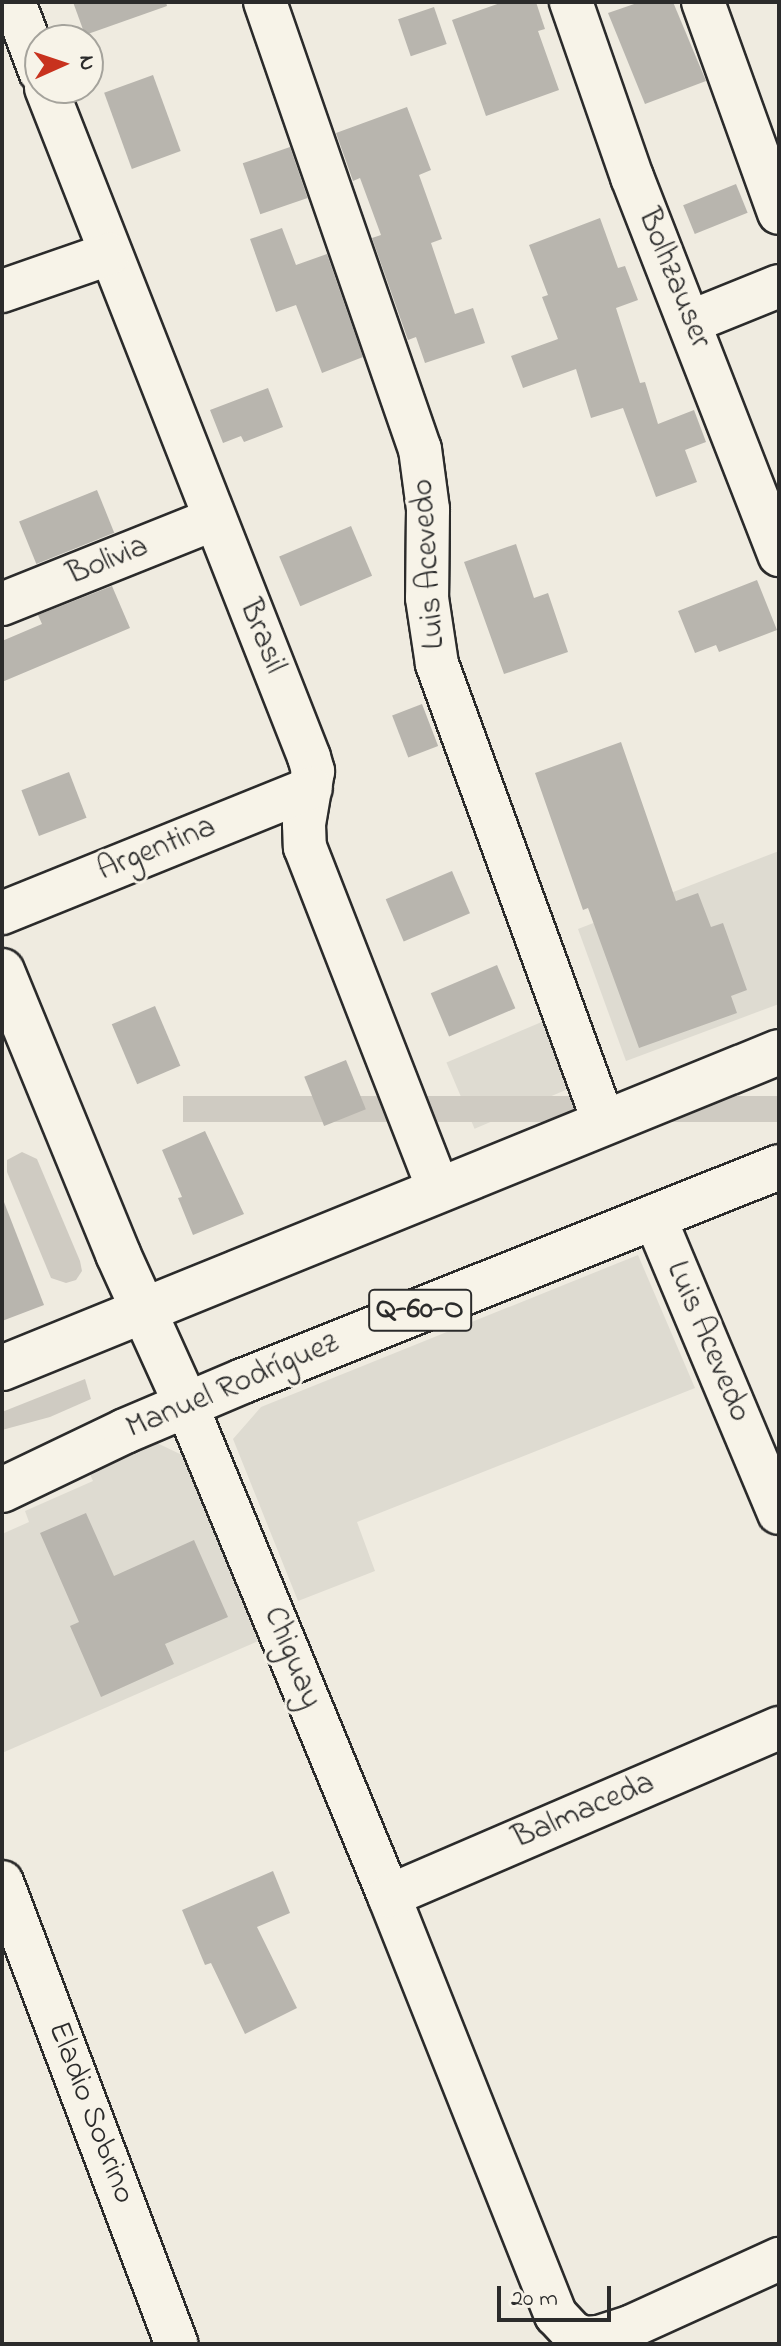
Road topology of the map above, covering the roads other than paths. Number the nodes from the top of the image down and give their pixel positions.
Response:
1 (14, 2) edge
2 (265, 2) edge
3 (571, 2) edge
4 (703, 2) edge
5 (24, 29) edge
6 (52, 104) edge
7 (779, 213) edge
8 (109, 254) junction
9 (779, 286) edge
10 (2, 291) edge
11 (690, 322) junction
12 (214, 519) junction
13 (779, 555) edge
14 (2, 604) edge
15 (311, 788) junction
16 (2, 913) edge
17 (2, 971) edge
18 (779, 1052) edge
19 (604, 1122) junction
20 (779, 1167) edge
21 (439, 1191) junction
22 (654, 1216) junction
23 (143, 1310) junction
24 (2, 1368) edge
25 (186, 1404) junction
26 (2, 1490) edge
27 (779, 1513) edge
28 (779, 1728) edge
29 (2, 1882) edge
30 (389, 1896) junction
31 (779, 2259) edge
32 (177, 2344) edge

1 - 5 street
2 - 19 street, Luis Acevedo
3 - 11 street, Bolhzauser
4 - 7 street
6 - 8 street, Brasil
8 - 10 street
8 - 12 street, Brasil
9 - 11 street
11 - 13 street, Bolhzauser
12 - 14 street, Bolivia
12 - 15 street, Brasil
15 - 16 street, Argentina
15 - 21 street, Brasil
17 - 23 main road, Chiguay
18 - 19 main road
19 - 21 main road
20 - 22 main road, Manuel Rodríguez / Q-60-O
21 - 23 main road
22 - 25 main road, Manuel Rodríguez / Q-60-O
22 - 27 street, Luis Acevedo
23 - 24 main road
23 - 25 main road, Chiguay
25 - 26 main road, Manuel Rodríguez / Q-60-O
25 - 30 street, Chiguay
28 - 30 street, Balmaceda
29 - 32 street, Eladio Sobrino
30 - 31 street, Chiguay

